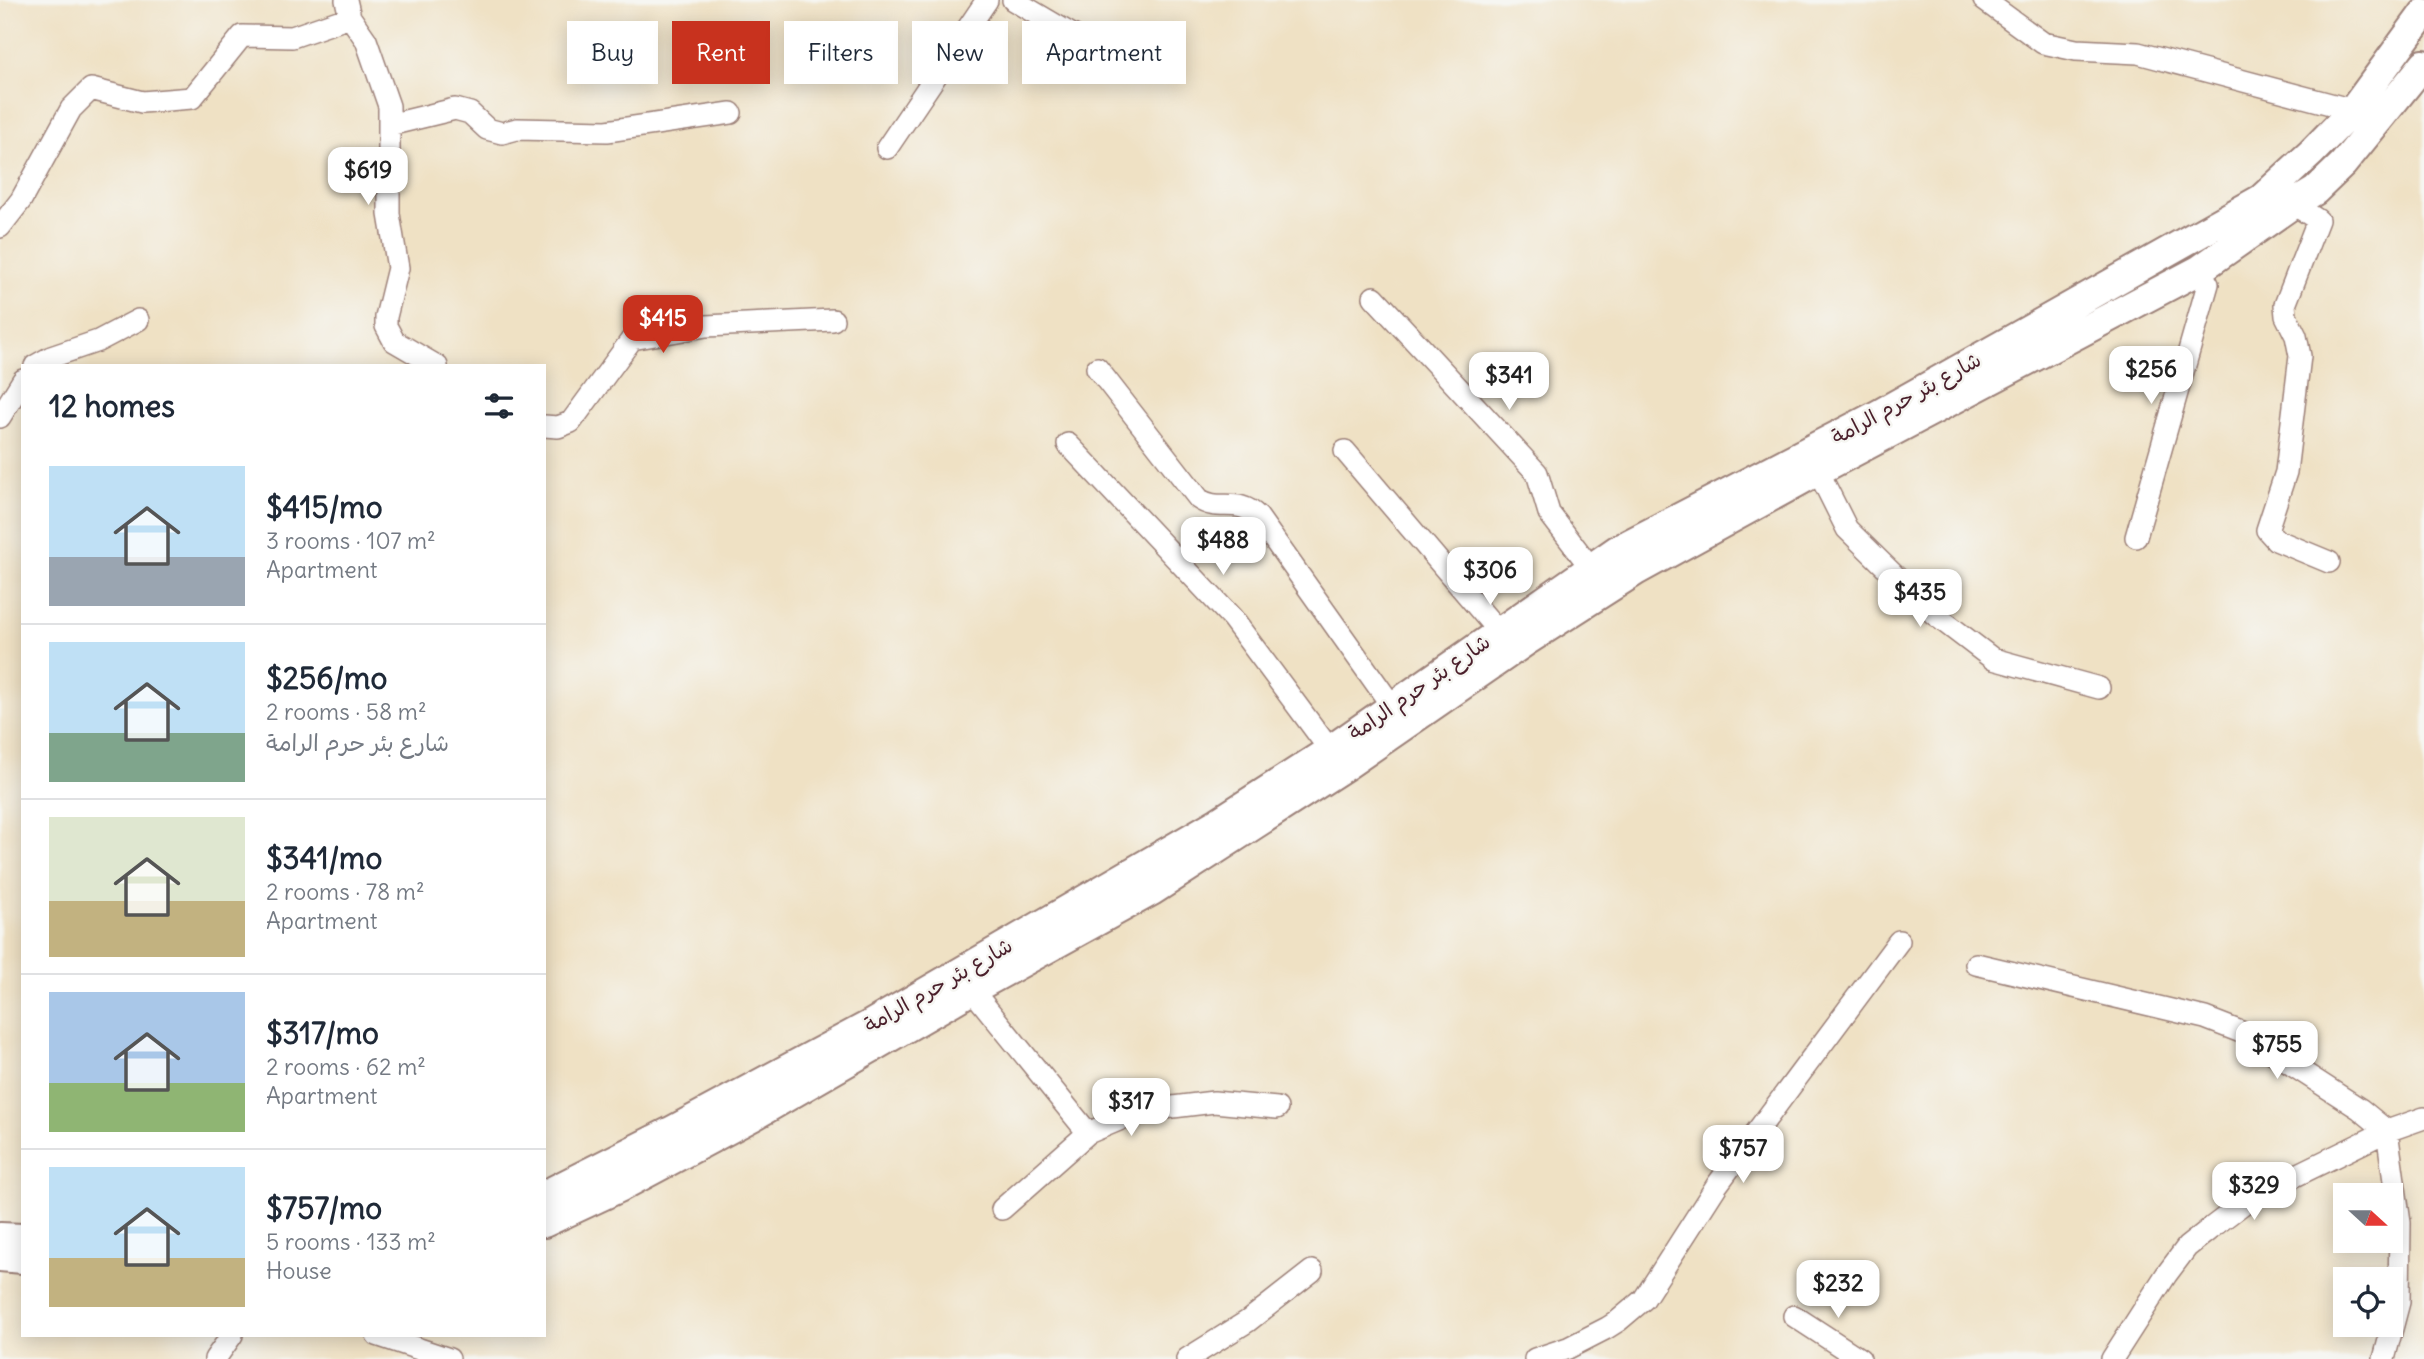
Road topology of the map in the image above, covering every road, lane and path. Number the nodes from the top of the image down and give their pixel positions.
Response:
1 (987, 0) edge
2 (1013, 0) edge
3 (1984, 0) edge
4 (348, 8) edge
5 (2424, 13) edge
6 (1049, 21) edge
7 (2419, 81) edge
8 (2353, 110) junction
9 (731, 113) dead end
10 (389, 125) junction
11 (887, 148) dead end
12 (2294, 204) junction
13 (0, 227) edge
14 (2199, 270) junction
15 (1374, 297) dead end
16 (138, 320) dead end
17 (832, 320) dead end
18 (39, 364) edge
19 (434, 364) edge
20 (1097, 368) dead end
21 (21, 383) edge
22 (0, 418) edge
23 (546, 426) edge
24 (1069, 444) dead end
25 (1345, 451) dead end
26 (1818, 471) junction
27 (2136, 537) dead end
28 (2329, 562) dead end
29 (1591, 568) junction
30 (1498, 631) junction
31 (2099, 688) dead end
32 (1392, 706) junction
33 (1330, 750) junction
34 (1899, 942) dead end
35 (1976, 964) dead end
36 (972, 990) junction
37 (1277, 1108) dead end
38 (2424, 1118) edge
39 (2386, 1131) junction
40 (1088, 1133) junction
41 (546, 1194) edge
42 (1002, 1209) dead end
43 (546, 1222) edge
44 (0, 1237) edge
45 (21, 1238) edge
46 (0, 1257) edge
47 (21, 1259) edge
48 (1312, 1271) dead end
49 (1794, 1317) dead end
50 (231, 1337) edge
51 (383, 1337) edge
52 (215, 1359) edge
53 (449, 1359) edge
54 (1187, 1359) edge
55 (1535, 1359) edge
56 (1860, 1359) edge
57 (2112, 1359) edge
58 (2384, 1359) edge

1 - 11 street
2 - 6 street
3 - 8 street
4 - 10 street
4 - 13 street
5 - 8 main road, شارع بئر حرم الرامة
7 - 12 main road, شارع بئر حرم الرامة
8 - 29 main road, شارع بئر حرم الرامة
9 - 10 street
10 - 19 street
12 - 14 main road, شارع بئر حرم الرامة
12 - 28 street
14 - 26 main road, شارع بئر حرم الرامة
14 - 27 street
15 - 29 street
16 - 18 street
17 - 23 street
20 - 32 street
21 - 22 street
24 - 33 street
25 - 30 street
26 - 31 street
26 - 36 main road, شارع بئر حرم الرامة
29 - 30 main road, شارع بئر حرم الرامة
30 - 32 main road, شارع بئر حرم الرامة
32 - 33 main road, شارع بئر حرم الرامة
33 - 41 main road, شارع بئر حرم الرامة
34 - 55 street
35 - 39 street
36 - 40 street
36 - 43 main road, شارع بئر حرم الرامة
37 - 40 street
38 - 39 street
39 - 57 street
39 - 58 street
40 - 42 street
44 - 45 main road
46 - 47 main road
48 - 54 street
49 - 56 street
50 - 52 street
51 - 53 street

